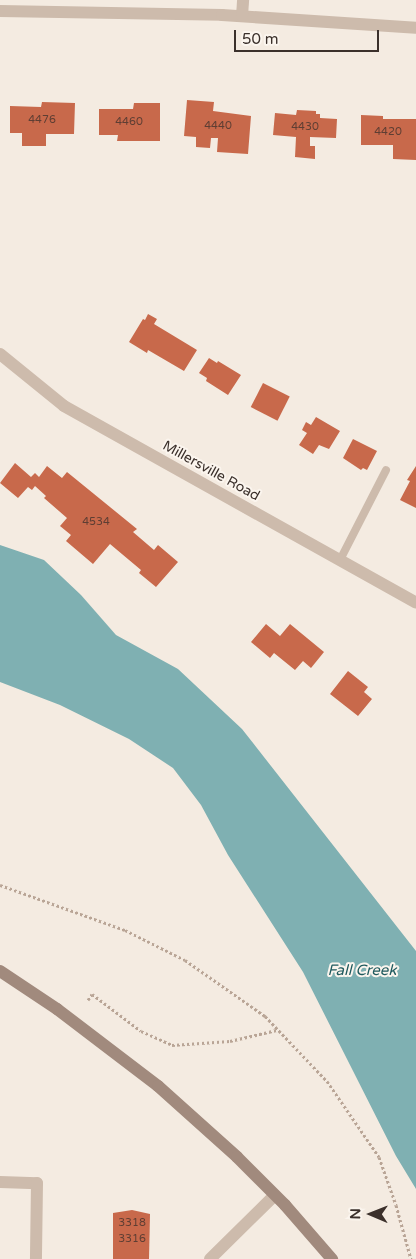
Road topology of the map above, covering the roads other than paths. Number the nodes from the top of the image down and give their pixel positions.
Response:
1 (243, 0) edge
2 (0, 11) edge
3 (242, 16) junction
4 (416, 28) edge
5 (0, 354) edge
6 (386, 470) dead end
7 (340, 560) junction
8 (416, 603) edge
9 (0, 971) edge
10 (0, 1182) edge
11 (275, 1195) junction
12 (36, 1259) edge
13 (210, 1259) edge
14 (332, 1259) edge

1 - 3 street
2 - 3 street
3 - 4 street
5 - 7 street, Millersville Road
6 - 7 lane
7 - 8 street, Millersville Road
9 - 11 main road
10 - 12 street
11 - 13 street
11 - 14 main road

